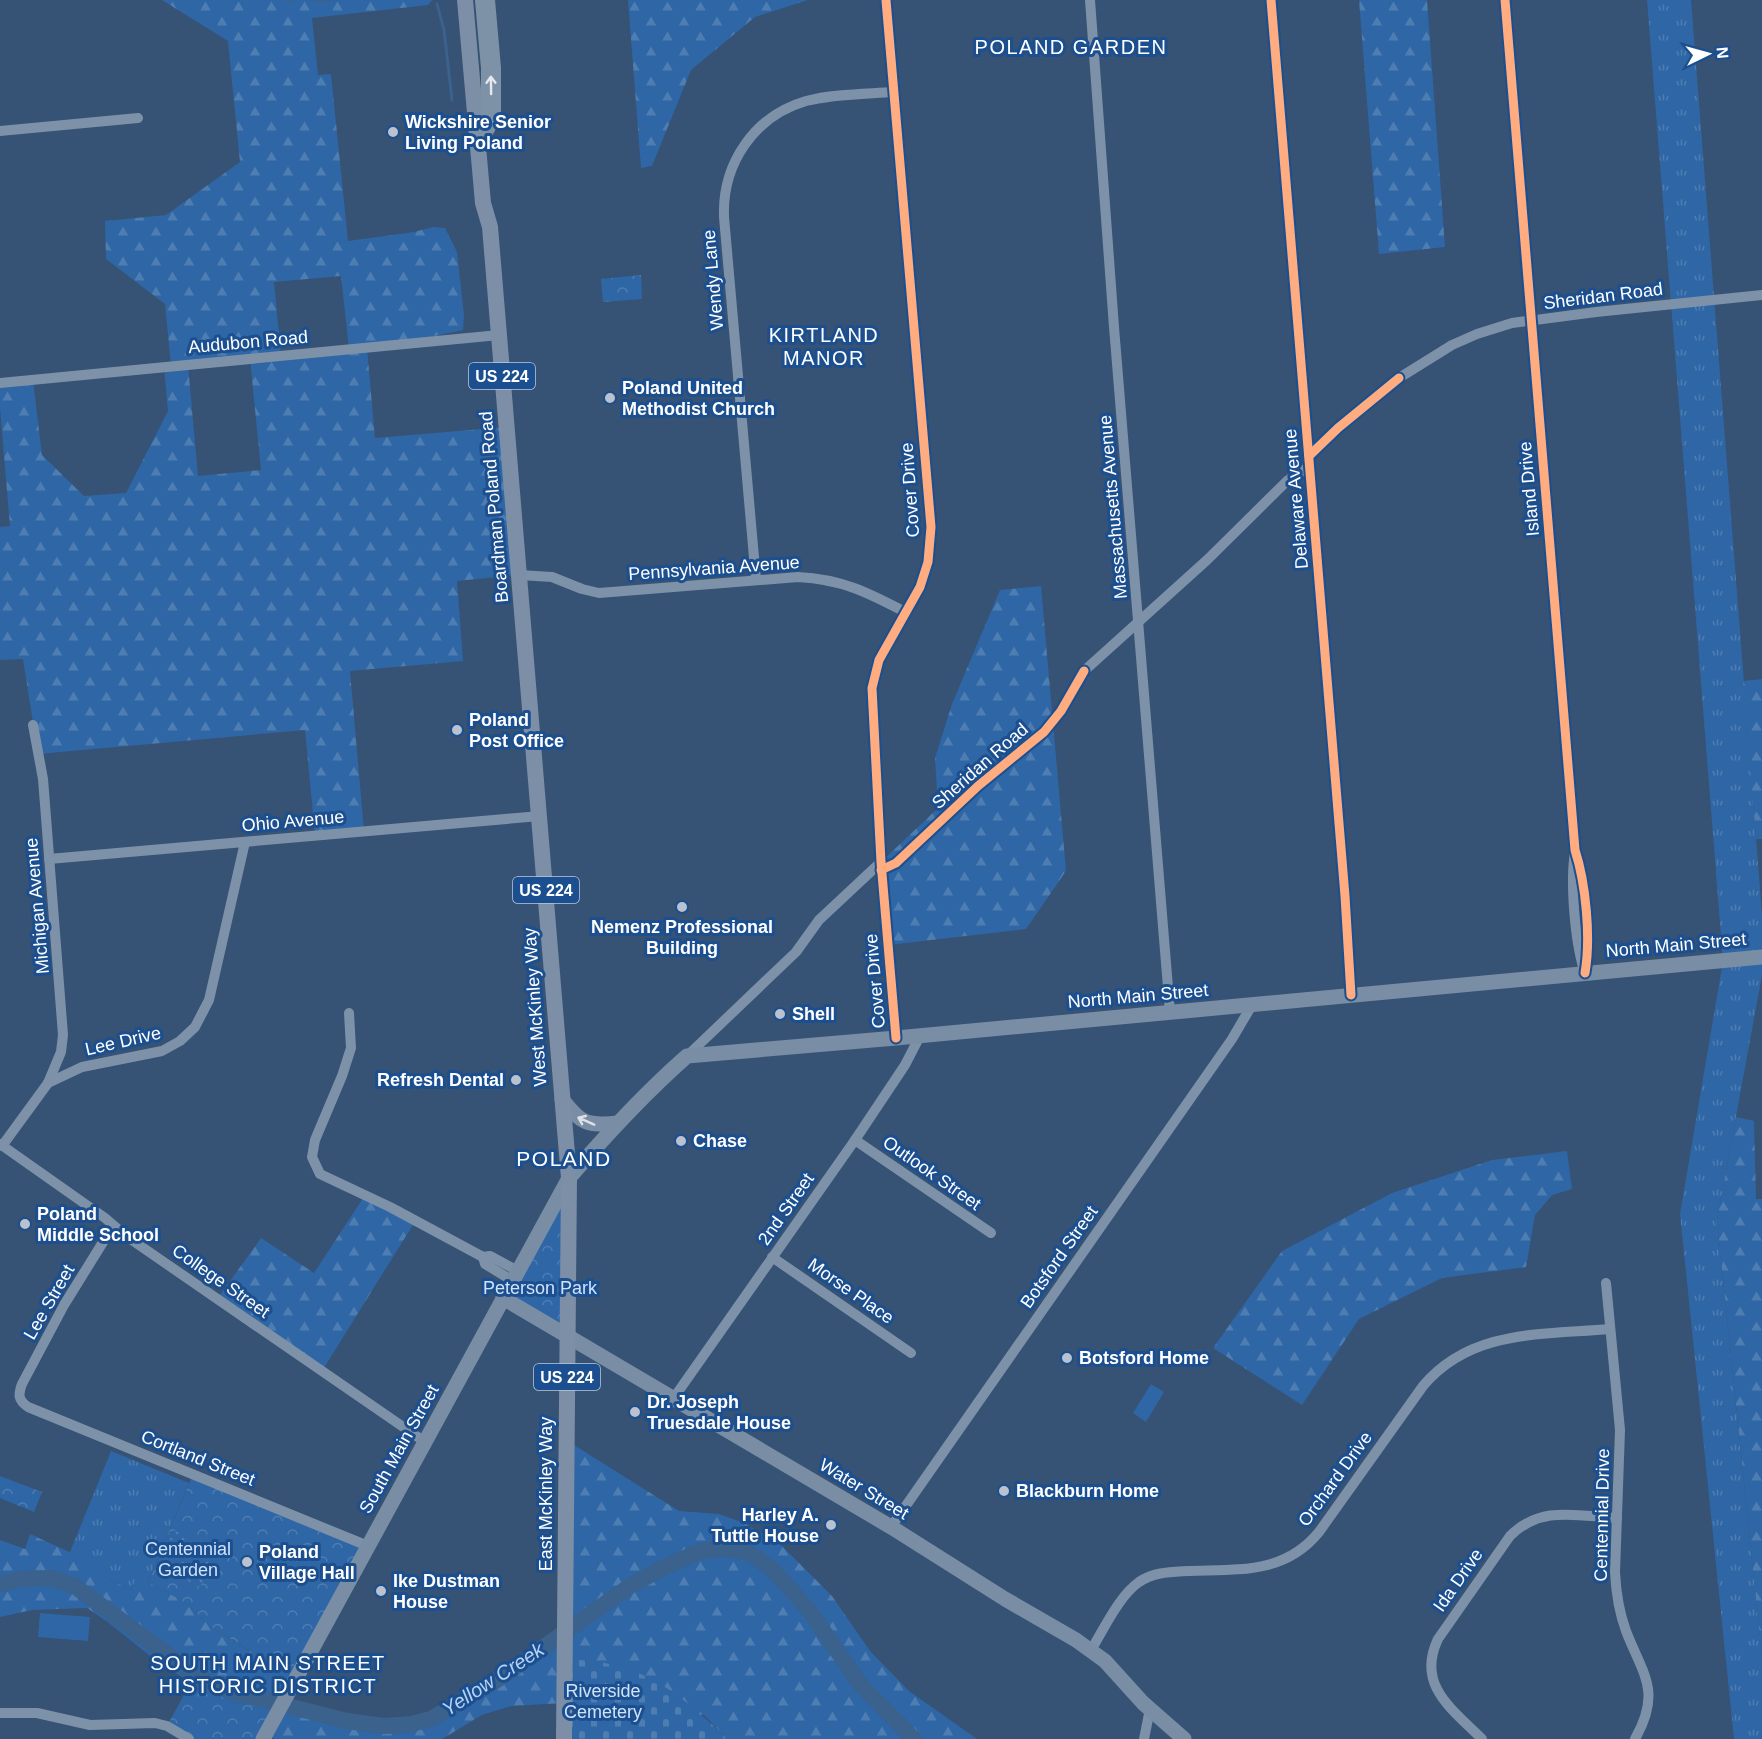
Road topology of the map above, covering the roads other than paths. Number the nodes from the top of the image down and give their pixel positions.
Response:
1 (465, 0) edge
2 (485, 0) edge
3 (886, 0) edge
4 (1090, 0) edge
5 (1271, 0) edge
6 (1505, 0) edge
7 (893, 92) junction
8 (138, 118) dead end
9 (0, 131) edge
10 (478, 141) junction
11 (1762, 295) edge
12 (1532, 321) junction
13 (499, 335) junction
14 (1399, 378) dead end
15 (0, 383) edge
16 (1310, 466) junction
17 (519, 575) junction
18 (756, 580) junction
19 (907, 614) junction
20 (1138, 622) junction
21 (1084, 671) dead end
22 (529, 689) joint
23 (33, 725) dead end
24 (540, 816) junction
25 (245, 842) junction
26 (50, 859) junction
27 (880, 862) junction
28 (1762, 957) edge
29 (1585, 974) junction
30 (1352, 995) junction
31 (1252, 1005) junction
32 (1170, 1012) junction
33 (349, 1013) dead end
34 (920, 1036) junction
35 (896, 1038) junction
36 (687, 1056) junction
37 (48, 1083) junction
38 (562, 1098) junction
39 (618, 1123) junction
40 (855, 1140) junction
41 (1, 1145) edge
42 (569, 1178) junction
43 (113, 1226) junction
44 (991, 1233) dead end
45 (772, 1257) junction
46 (515, 1276) junction
47 (1606, 1284) dead end
48 (503, 1298) junction
49 (1610, 1329) junction
50 (567, 1335) junction
51 (911, 1353) dead end
52 (19, 1397) joint
53 (673, 1399) junction
54 (425, 1442) junction
55 (1617, 1518) junction
56 (891, 1527) junction
57 (368, 1546) junction
58 (1091, 1650) junction
59 (1150, 1709) junction
60 (0, 1713) edge
61 (189, 1739) edge
62 (263, 1739) edge
63 (564, 1739) edge
64 (1144, 1739) edge
65 (1184, 1739) edge
66 (1482, 1739) edge
67 (1635, 1739) edge

1 - 10 main road, Boardman Poland Road / US 224
10 -> 2 highway
3 - 7 street, Cover Drive
4 - 20 street, Massachusetts Avenue
5 - 16 street, Delaware Avenue
6 - 12 street, Island Drive
7 - 18 street, Wendy Lane
7 - 19 street, Cover Drive
8 - 9 street
10 - 13 main road, Boardman Poland Road / US 224
11 - 12 street, Sheridan Road
12 - 14 street, Sheridan Road
12 - 29 street, Island Drive
13 - 15 street, Audubon Road
13 - 17 main road, Boardman Poland Road / US 224
16 - 20 street
16 - 30 street, Delaware Avenue
17 - 18 street, Pennsylvania Avenue
17 - 22 main road, Boardman Poland Road / US 224
18 - 19 street, Pennsylvania Avenue
19 - 27 street, Cover Drive
20 - 21 street
20 - 32 street, Massachusetts Avenue
22 - 24 main road, West McKinley Way / US 224
23 - 26 street, Michigan Avenue
24 - 25 street, Ohio Avenue
24 - 38 main road, West McKinley Way / US 224
25 - 26 street, Ohio Avenue
25 - 37 street, Lee Drive
26 - 37 street, Michigan Avenue
27 - 35 street, Cover Drive
27 - 36 street
28 - 29 main road, North Main Street
29 - 30 main road, North Main Street
30 - 31 main road, North Main Street
31 - 32 main road, North Main Street
31 - 56 street, Botsford Street
32 - 34 main road, North Main Street
33 - 46 street
34 - 35 main road, North Main Street
34 - 40 street, 2nd Street
35 - 36 main road, North Main Street
36 - 39 main road
37 - 41 street, Lee Drive
39 -> 38 main road
38 - 42 main road, West McKinley Way / US 224
39 - 42 main road
40 - 44 street, Outlook Street
40 - 45 street, 2nd Street
41 - 43 street, College Street
42 - 46 main road, South Main Street
42 - 50 main road, East McKinley Way / US 224
43 - 52 street, Lee Street
43 - 54 street, College Street
45 - 51 street, Morse Place
45 - 53 street, 2nd Street
46 - 48 main road, South Main Street
47 - 49 street, Centennial Drive
48 - 50 main road, Water Street
48 - 54 main road, South Main Street
49 - 55 street, Centennial Drive
49 - 58 street, Orchard Drive
50 - 53 main road, Water Street
50 - 63 main road, East McKinley Way / US 224
52 - 57 street, Cortland Street
53 - 56 main road, Water Street
54 - 57 main road, South Main Street
55 - 66 street, Ida Drive
55 - 67 street, Centennial Drive
56 - 58 main road, Water Street
57 - 62 main road, South Main Street
58 - 59 main road, Water Street
59 - 64 street
59 - 65 main road, Water Street
60 - 61 street

